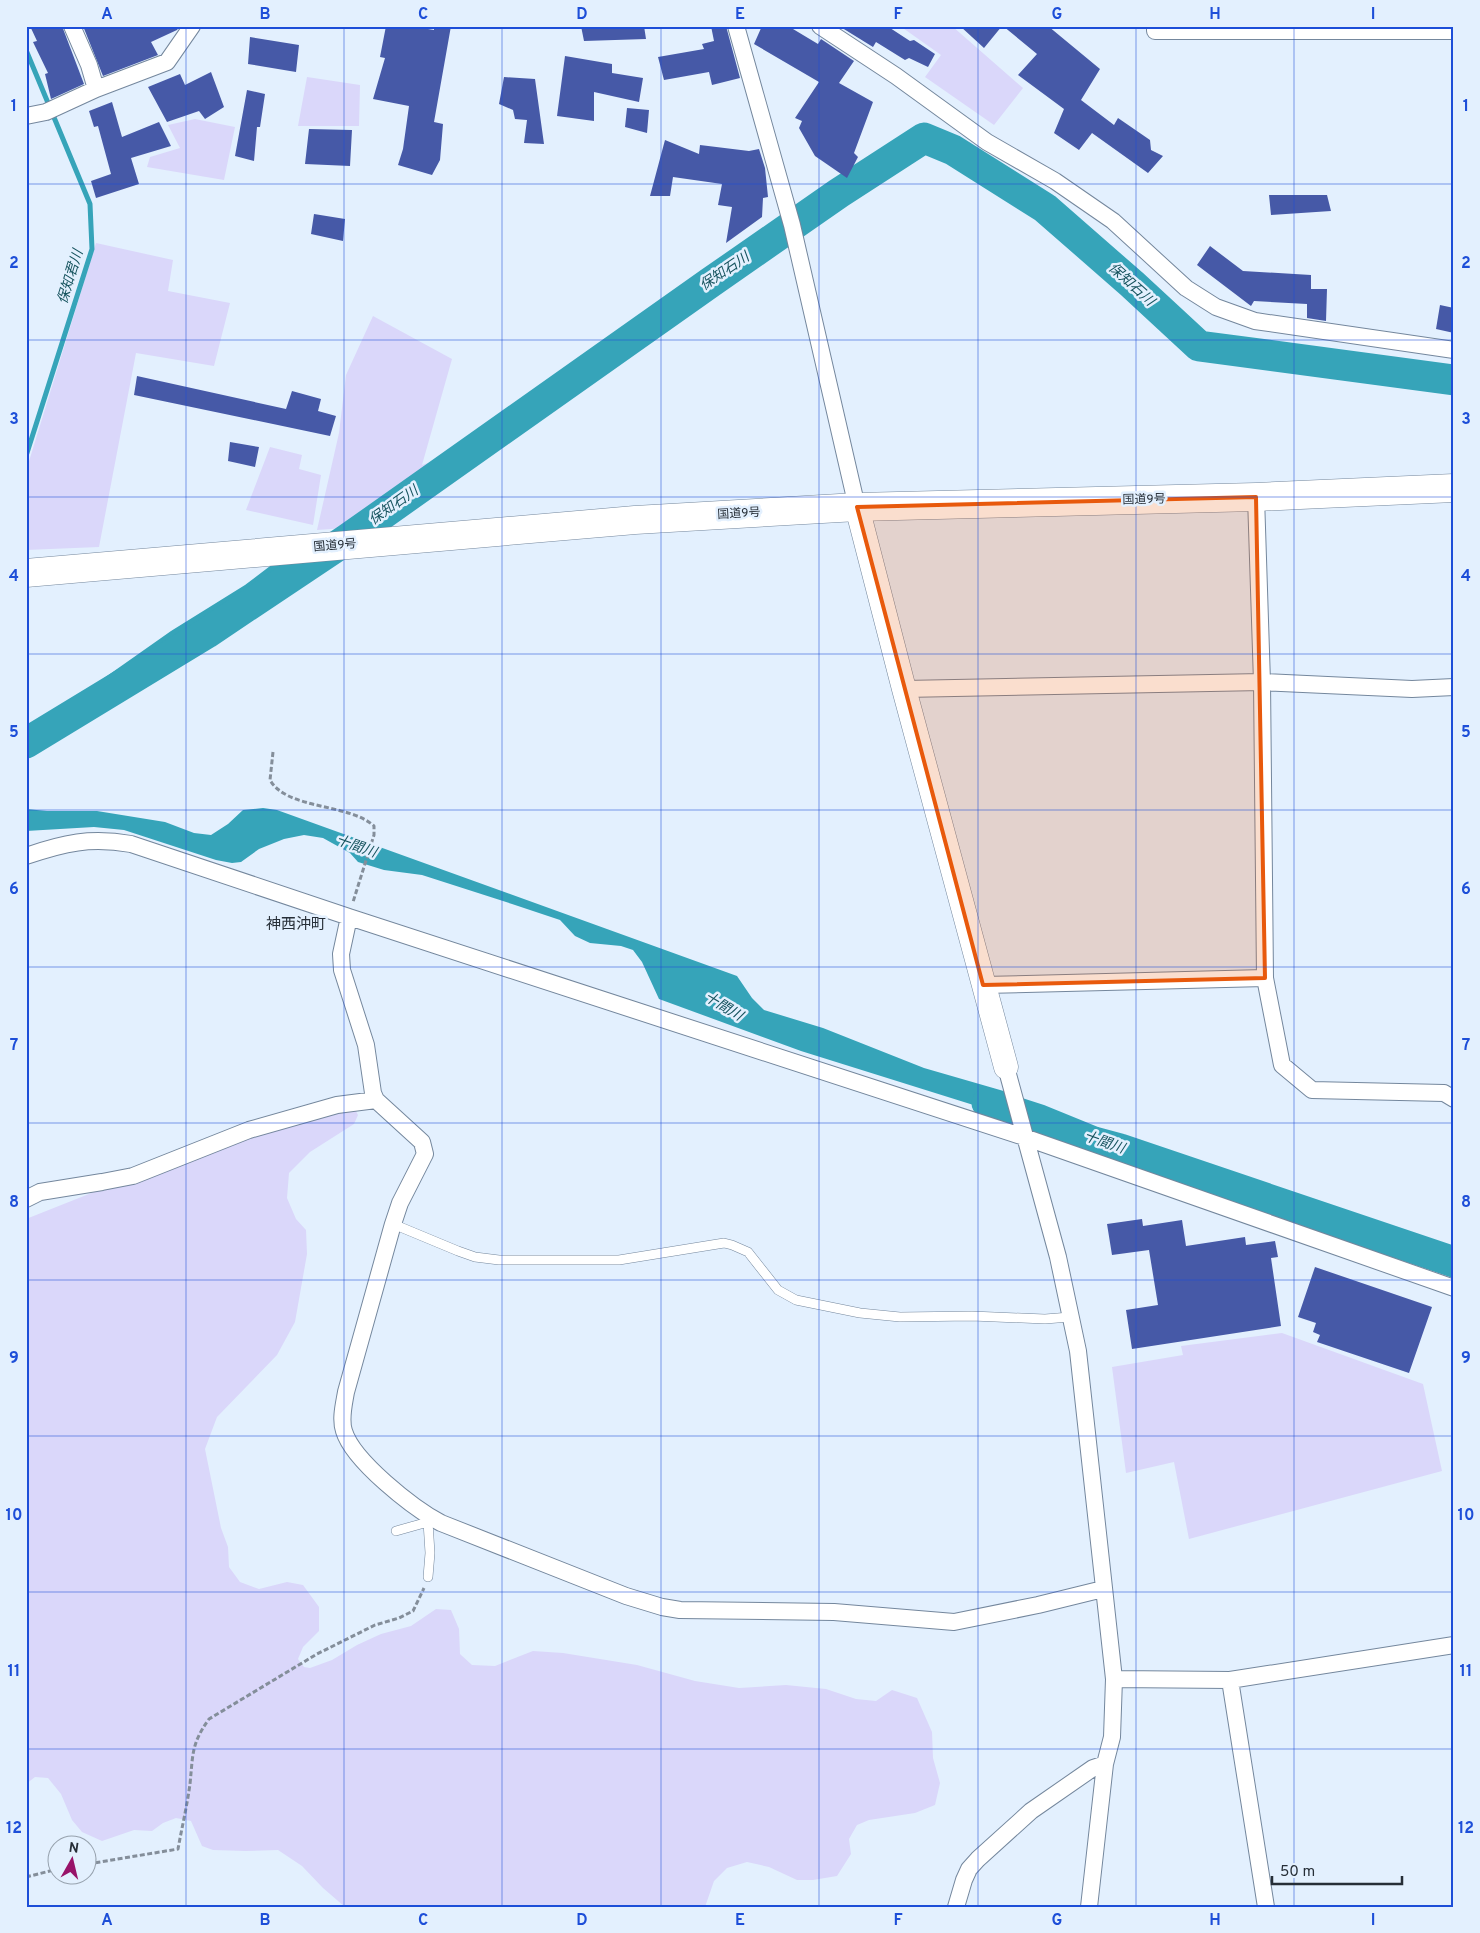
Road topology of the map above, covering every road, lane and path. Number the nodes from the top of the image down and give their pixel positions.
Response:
1 (72, 26) edge
2 (192, 26) edge
3 (736, 26) edge
4 (820, 26) edge
5 (1155, 26) edge
6 (1454, 31) edge
7 (96, 89) junction
8 (26, 116) edge
9 (1454, 350) edge
10 (1454, 488) edge
11 (1256, 497) junction
12 (857, 507) junction
13 (26, 573) edge
14 (1262, 682) junction
15 (1454, 687) edge
16 (904, 689) junction
17 (273, 752) dead end
18 (26, 856) edge
19 (351, 911) junction
20 (1265, 978) junction
21 (983, 985) junction
22 (1006, 1067) joint
23 (1454, 1099) edge
24 (376, 1100) junction
25 (1023, 1132) junction
26 (26, 1198) edge
27 (392, 1224) junction
28 (1454, 1288) edge
29 (1070, 1317) junction
30 (429, 1520) junction
31 (396, 1531) dead end
32 (428, 1577) joint
33 (1103, 1589) junction
34 (1454, 1645) edge
35 (1114, 1679) junction
36 (1230, 1680) junction
37 (1105, 1764) junction
38 (98, 1862) edge
39 (48, 1872) edge
40 (26, 1877) edge
41 (956, 1907) edge
42 (1089, 1907) edge
43 (1266, 1907) edge

1 - 7 street
2 - 7 street
3 - 12 street
4 - 9 street
5 - 6 street
7 - 8 street
10 - 11 highway, 国道9号
11 - 12 highway, 国道9号
11 - 14 street
12 - 13 highway, 国道9号
12 - 16 street
14 - 15 street
14 - 16 street
14 - 20 street
16 - 21 street
17 - 19 path
18 - 19 street
19 - 24 street
19 - 25 street
20 - 21 street
20 - 23 street
21 - 22 street
22 - 25 street
24 - 26 street
24 - 27 street
25 - 28 street
25 - 29 street
27 - 29 lane
27 - 30 street
29 - 33 street
30 - 31 lane
30 - 32 lane
30 - 33 street
32 - 38 path
33 - 35 street
34 - 36 street
35 - 36 street
35 - 37 street
36 - 43 street
37 - 41 street
37 - 42 street
39 - 40 path

